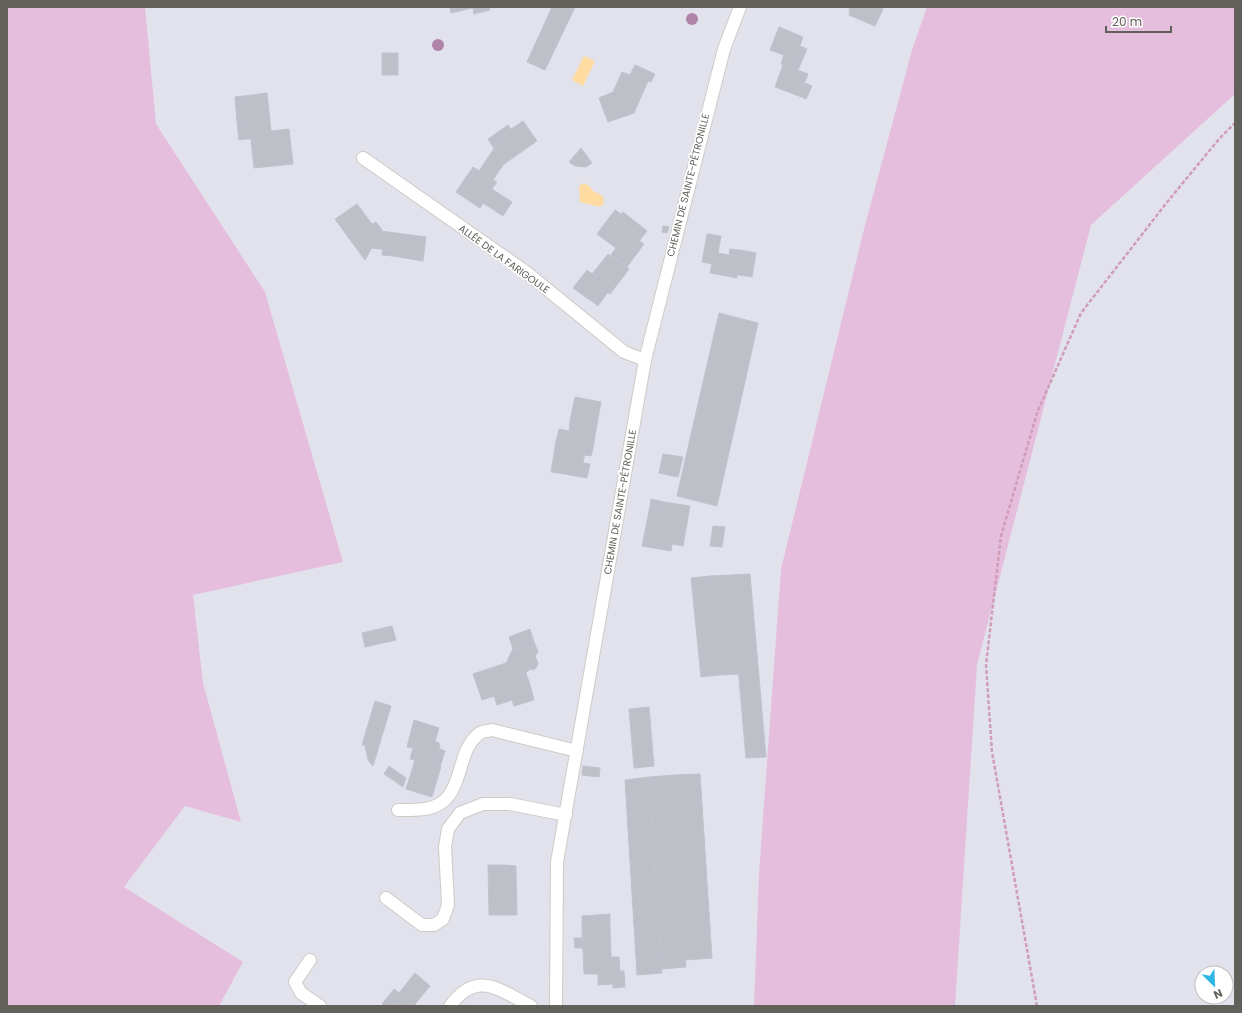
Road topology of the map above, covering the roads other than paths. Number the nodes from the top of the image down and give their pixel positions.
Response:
1 (740, 7) edge
2 (363, 158) dead end
3 (645, 360) junction
4 (577, 751) junction
5 (398, 810) dead end
6 (566, 815) junction
7 (386, 898) dead end
8 (310, 960) dead end
9 (320, 1006) edge
10 (450, 1006) edge
11 (530, 1006) edge
12 (556, 1006) edge

1 - 3 street, CHEMIN DE SAINTE-PÉTRONILLE
2 - 3 street, ALLÉE DE LA FARIGOULE
3 - 4 street, CHEMIN DE SAINTE-PÉTRONILLE
4 - 5 street
4 - 6 street, CHEMIN DE SAINTE-PÉTRONILLE
6 - 7 street
6 - 12 street, CHEMIN DE SAINTE-PÉTRONILLE
8 - 9 street
10 - 11 street

